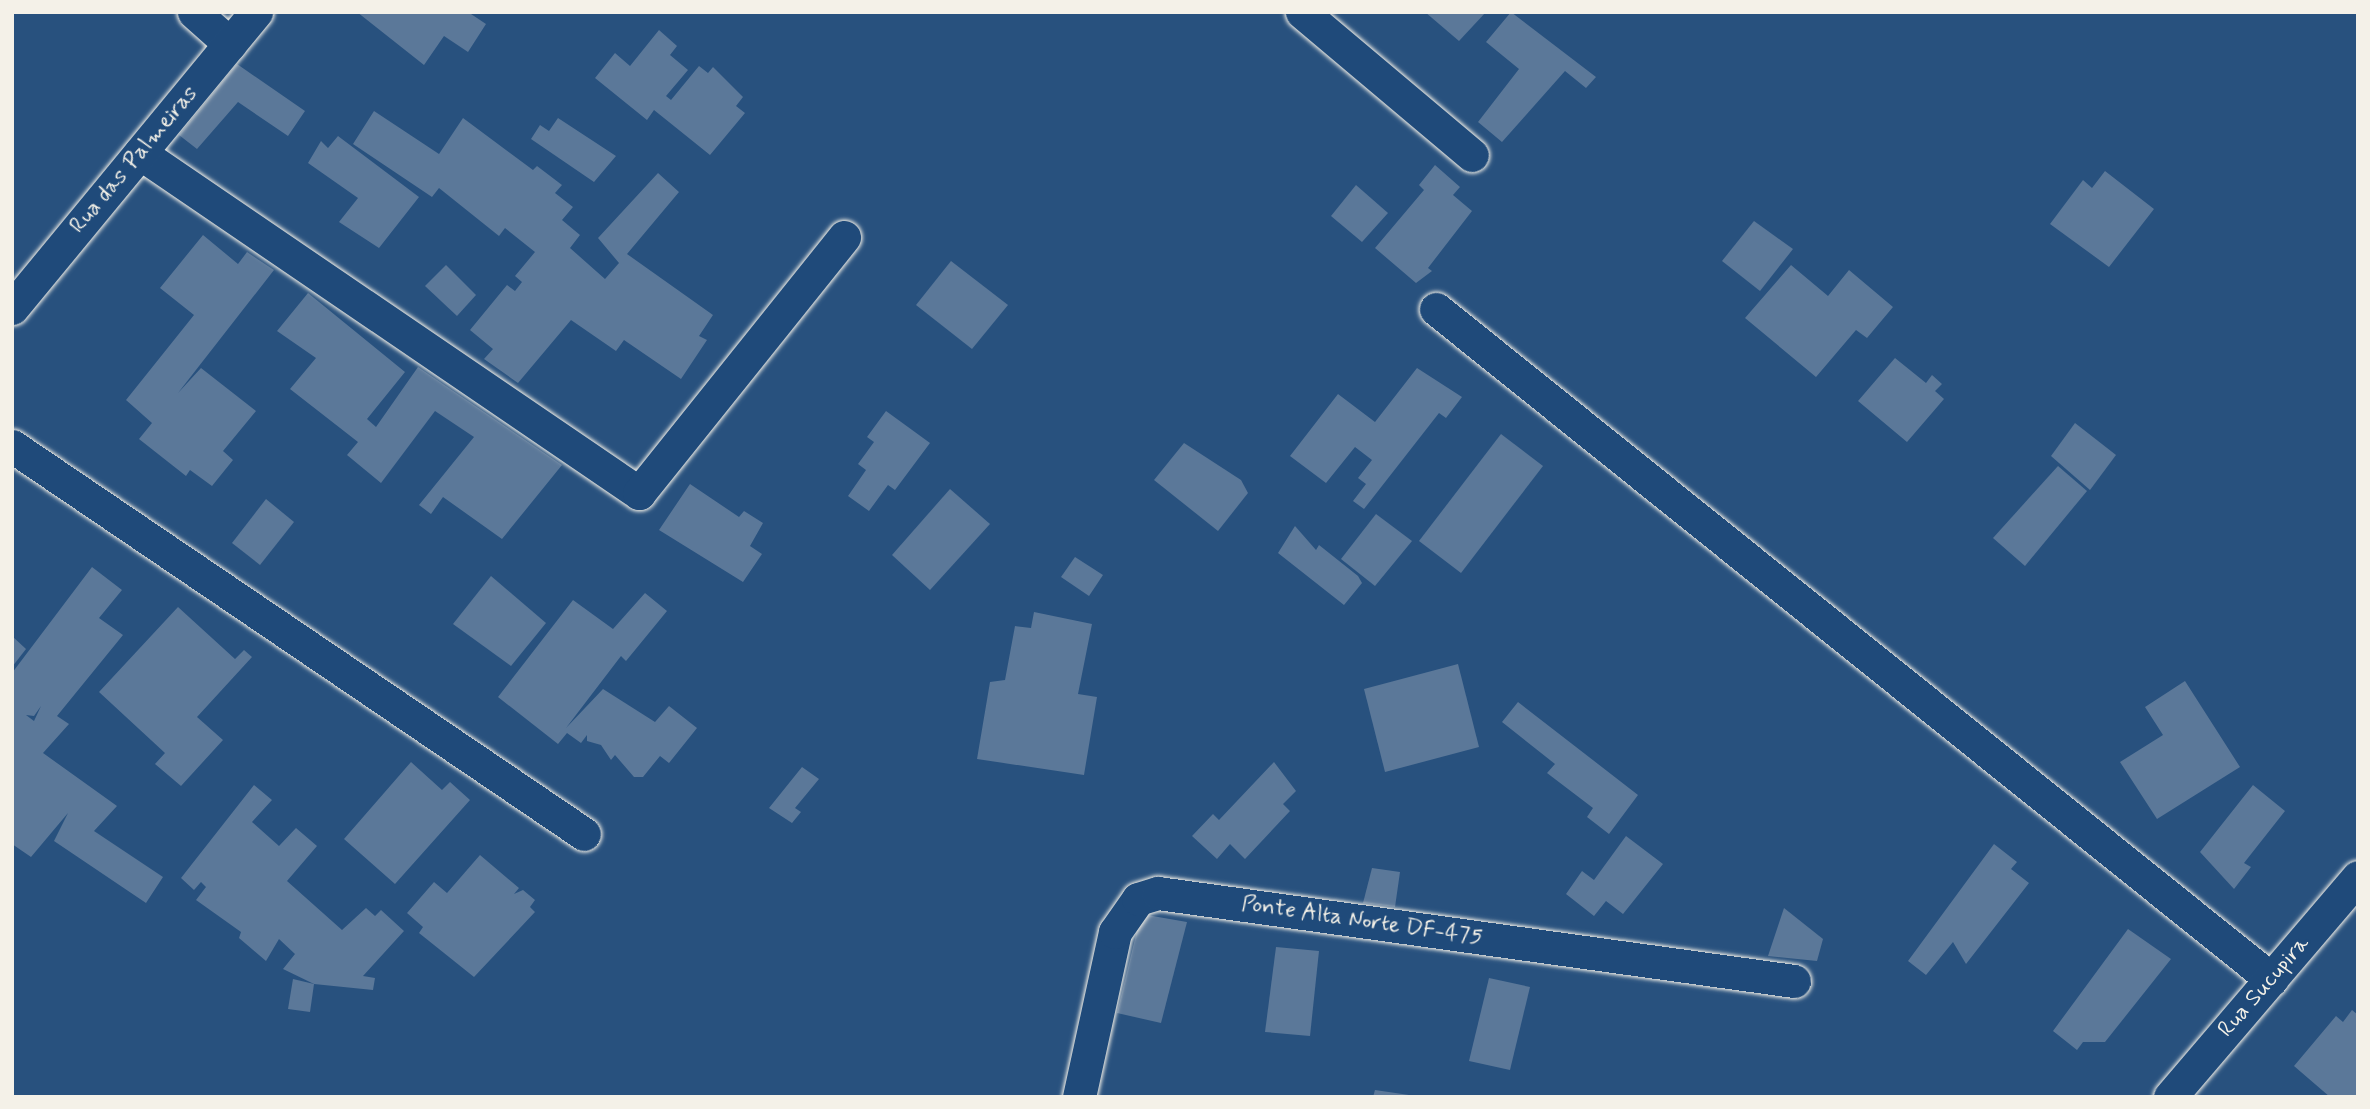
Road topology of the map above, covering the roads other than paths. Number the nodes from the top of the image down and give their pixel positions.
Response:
1 (194, 12) edge
2 (256, 12) edge
3 (1303, 12) edge
4 (230, 44) junction
5 (140, 153) junction
6 (1472, 155) dead end
7 (844, 237) dead end
8 (12, 308) edge
9 (1436, 309) dead end
10 (12, 446) edge
11 (584, 834) dead end
12 (2358, 877) edge
13 (2271, 979) junction
14 (1794, 981) dead end
15 (1079, 1097) edge
16 (2170, 1097) edge

1 - 4 street
2 - 4 street, Rua das Palmeiras
3 - 6 street
4 - 5 street, Rua das Palmeiras
5 - 7 street
5 - 8 street, Rua das Palmeiras
9 - 13 street
10 - 11 street
12 - 13 street, Rua Sucupira
13 - 16 street, Rua Sucupira
14 - 15 street, Ponte Alta Norte DF-475

